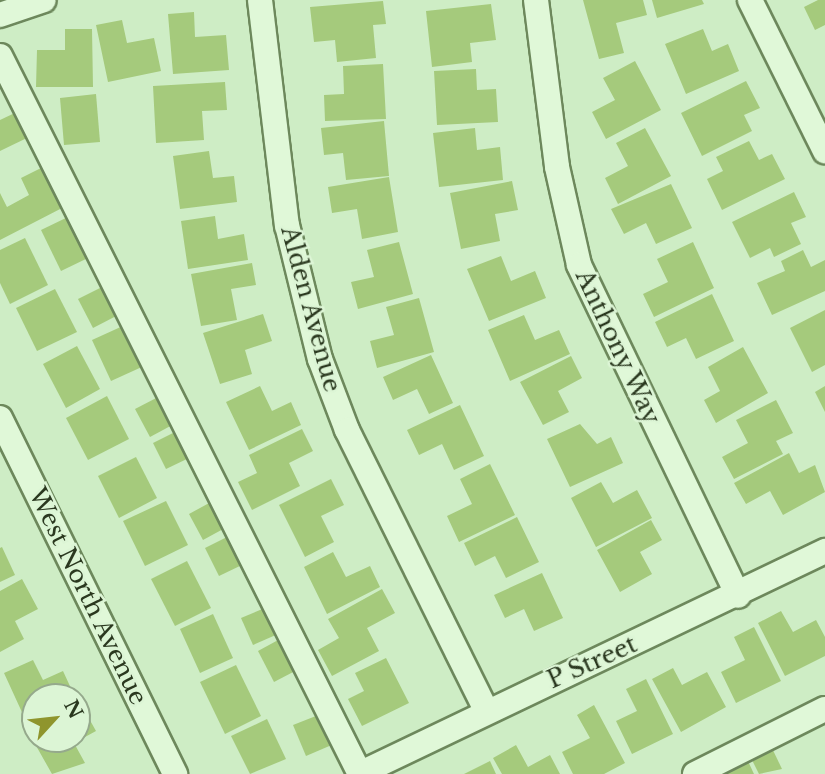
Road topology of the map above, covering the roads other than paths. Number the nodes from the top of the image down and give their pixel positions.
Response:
1 (44, 0) edge
2 (260, 0) edge
3 (536, 0) edge
4 (750, 0) edge
5 (0, 15) edge
6 (0, 56) edge
7 (825, 151) edge
8 (0, 418) edge
9 (825, 551) edge
10 (738, 596) junction
11 (825, 709) edge
12 (486, 710) junction
13 (166, 771) edge
14 (359, 774) edge
15 (695, 774) edge

1 - 5 street
2 - 12 street, Alden Avenue
3 - 10 street, Anthony Way
4 - 7 street
6 - 14 street
8 - 13 street, West North Avenue
9 - 10 street, P Street
10 - 12 street, P Street
11 - 15 street
12 - 14 street, P Street

